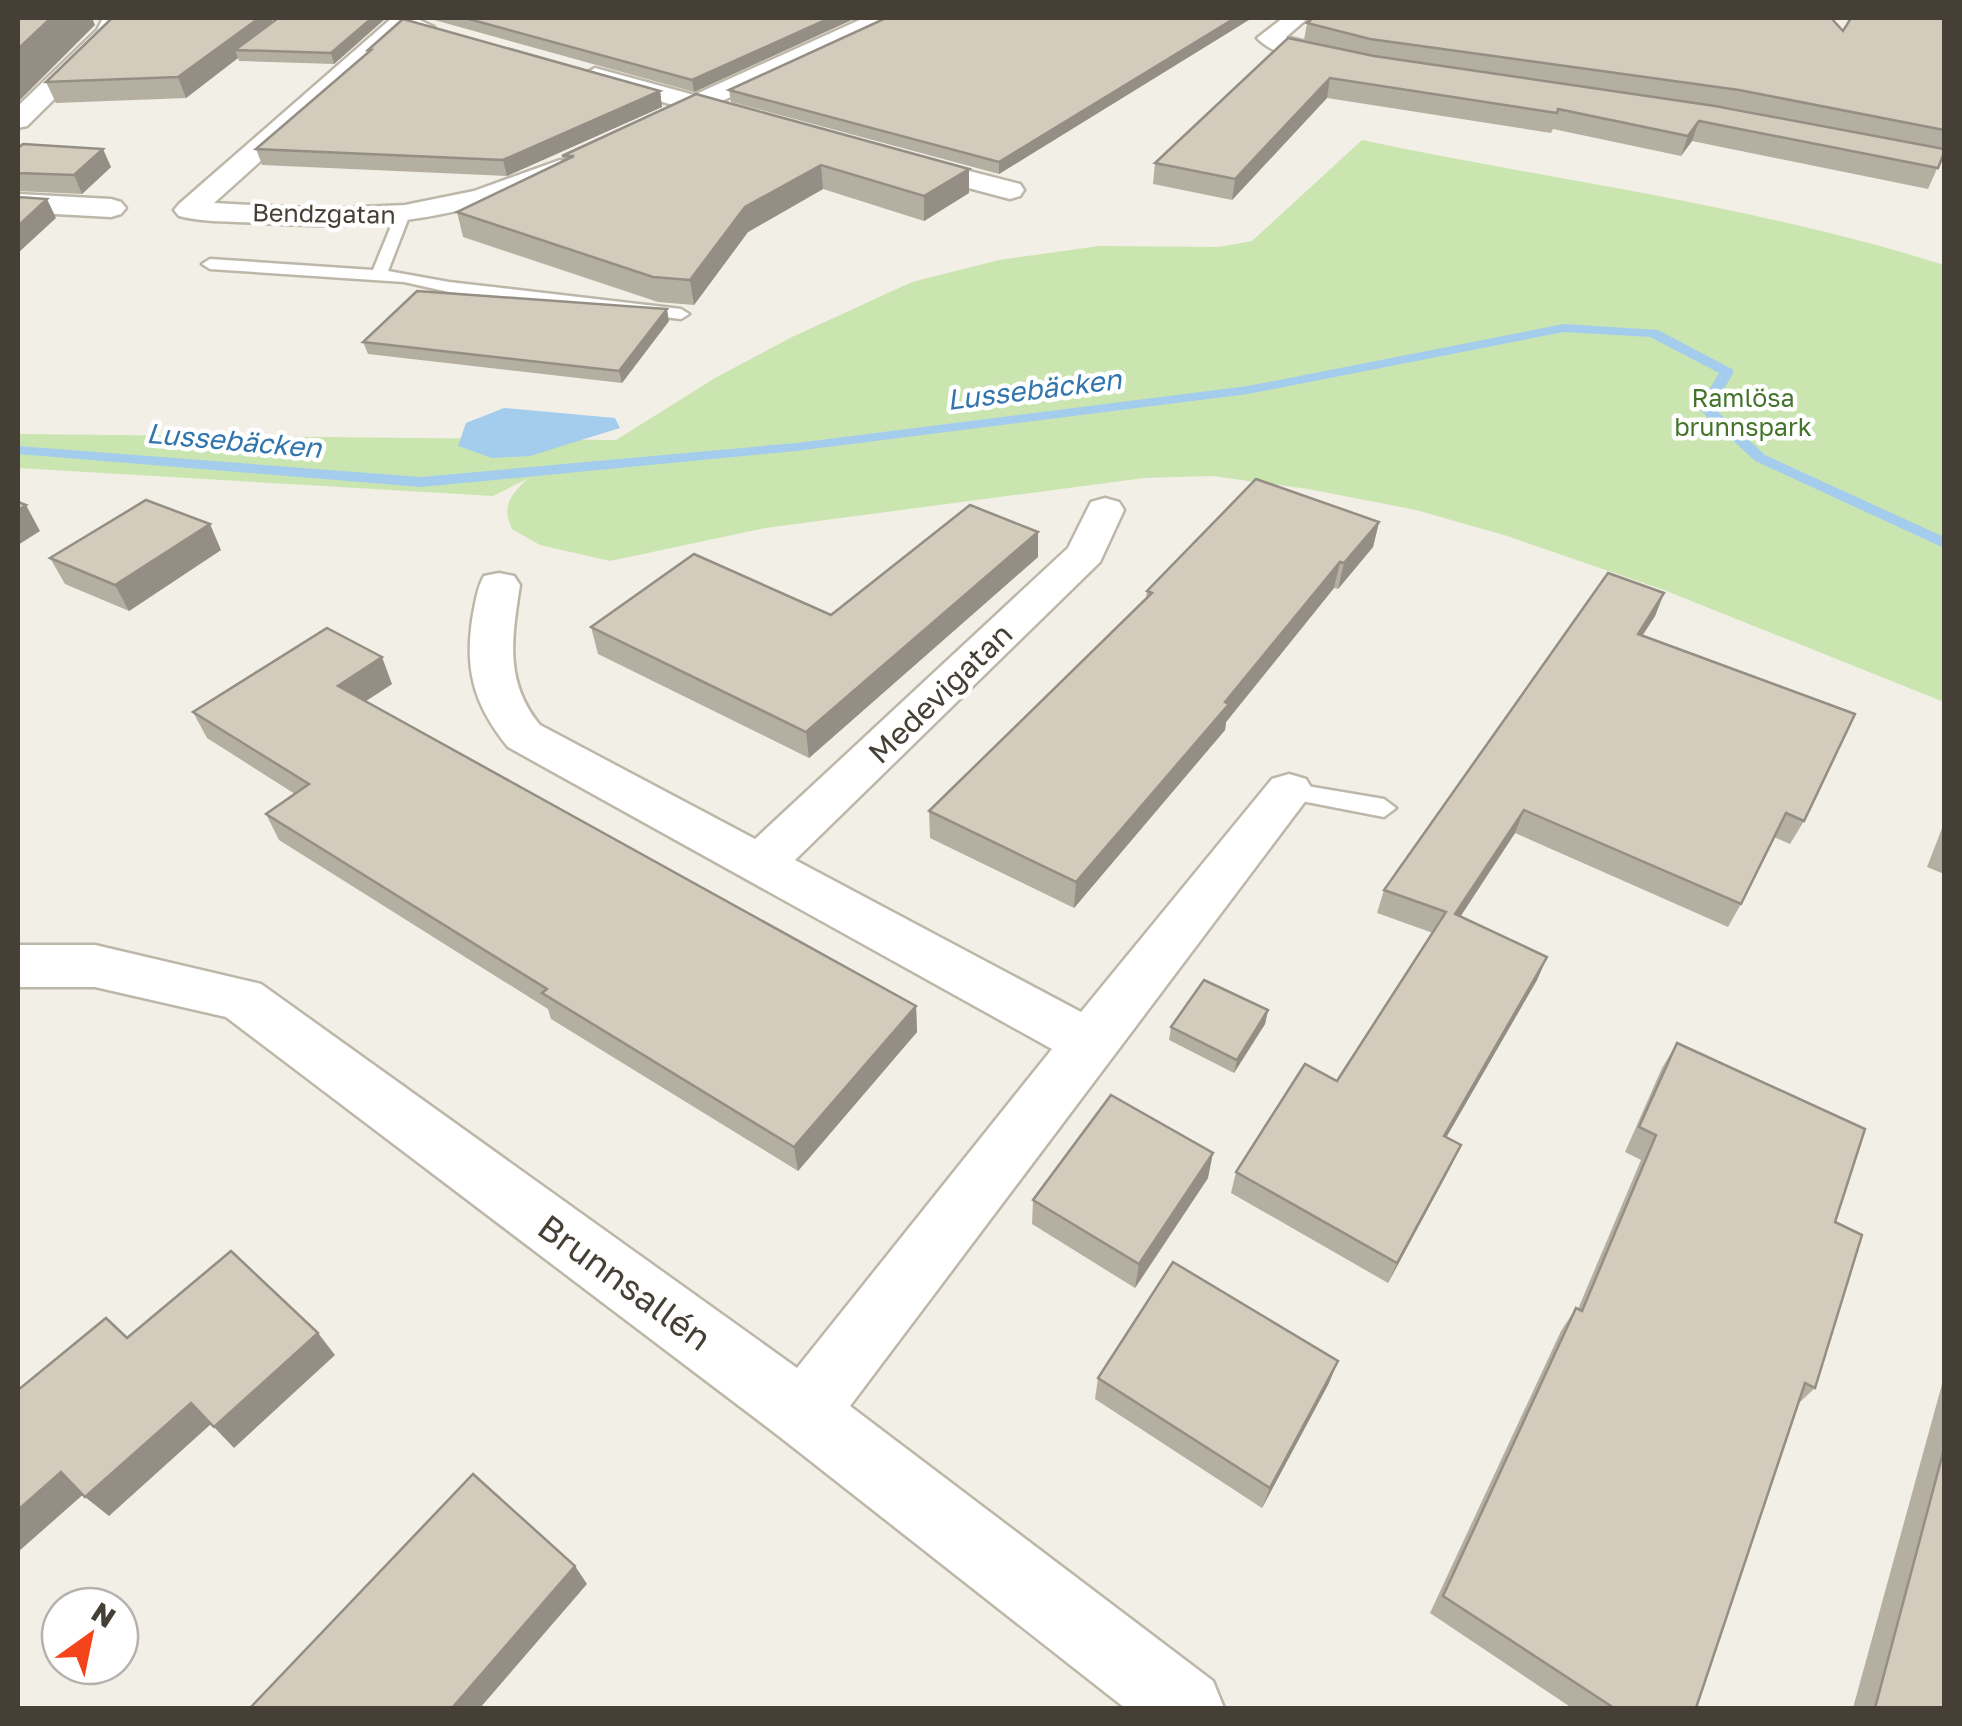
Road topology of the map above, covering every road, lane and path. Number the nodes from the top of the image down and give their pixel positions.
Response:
1 (114, 18) edge
2 (882, 18) edge
3 (1297, 18) edge
4 (438, 31) edge
5 (1371, 65) edge
6 (568, 67) edge
7 (697, 103) junction
8 (18, 120) edge
9 (662, 120) edge
10 (773, 125) edge
11 (592, 153) edge
12 (887, 158) edge
13 (1010, 190) dead end
14 (18, 203) edge
15 (112, 208) dead end
16 (403, 214) junction
17 (210, 264) dead end
18 (379, 275) junction
19 (681, 314) edge
20 (1104, 510) dead end
21 (499, 585) dead end
22 (1288, 791) joint
23 (1384, 808) dead end
24 (760, 864) junction
25 (18, 966) edge
26 (1088, 1043) junction
27 (804, 1413) junction
28 (1186, 1708) edge

1 - 8 street
2 - 7 street
3 - 5 street
4 - 16 street, Bendzgatan
6 - 7 street
7 - 9 street
7 - 10 street
11 - 16 street, Bendzgatan
12 - 13 street
14 - 15 street
16 - 18 lane
17 - 18 lane
18 - 19 lane
20 - 24 street, Medevigatan
21 - 24 street
22 - 23 lane
22 - 26 street
24 - 26 street
25 - 27 street, Brunnsallén
26 - 27 street
27 - 28 street, Brunnsallén

